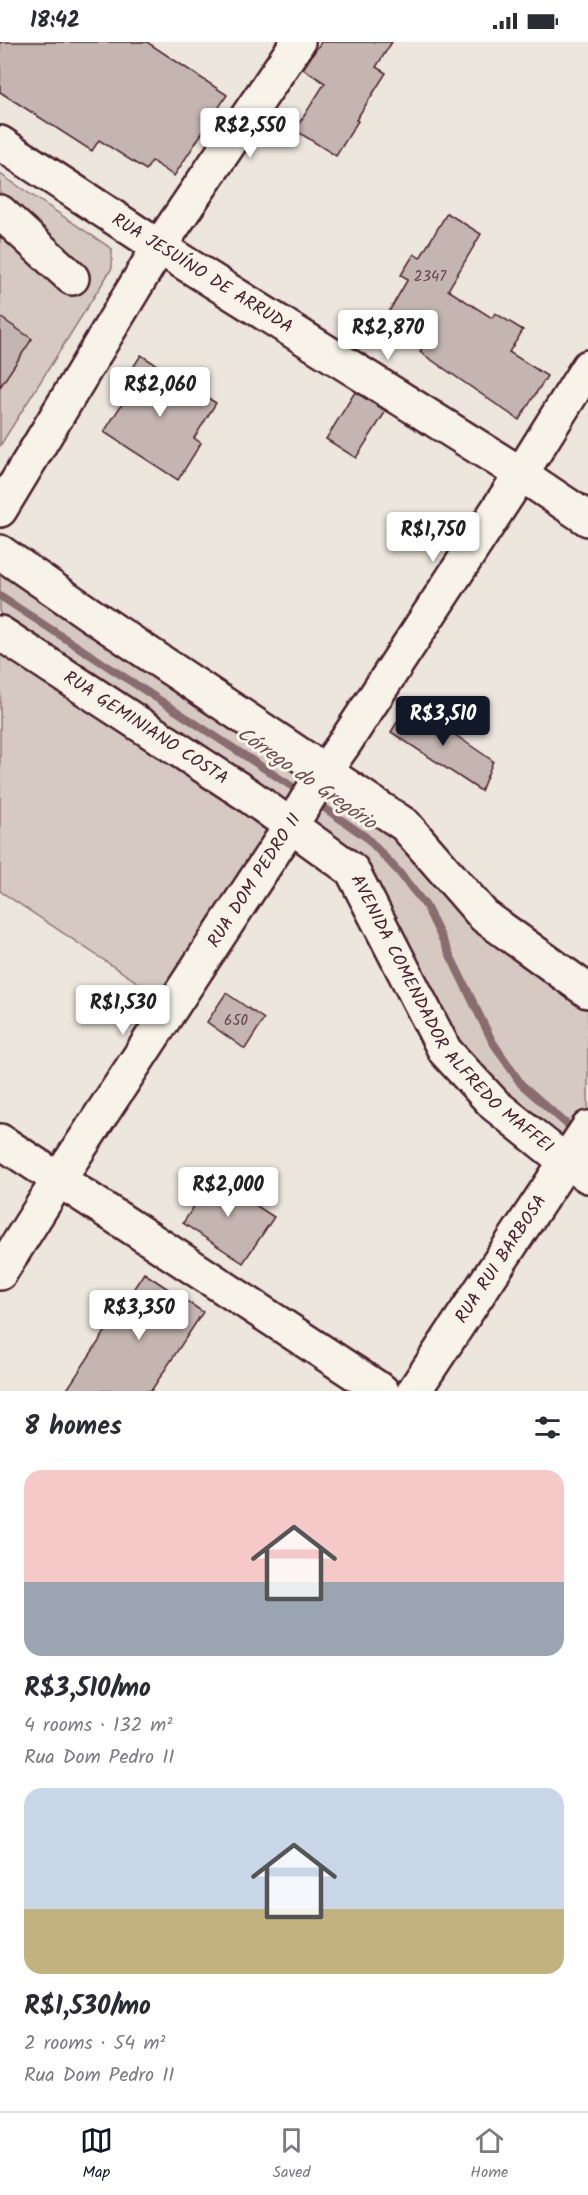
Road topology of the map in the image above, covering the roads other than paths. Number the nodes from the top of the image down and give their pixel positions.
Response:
1 (298, 42) edge
2 (0, 143) edge
3 (0, 212) edge
4 (159, 247) junction
5 (72, 278) dead end
6 (588, 367) edge
7 (521, 474) junction
8 (0, 510) edge
9 (588, 519) edge
10 (0, 552) edge
11 (0, 633) edge
12 (322, 777) junction
13 (295, 821) junction
14 (588, 991) edge
15 (0, 1141) edge
16 (578, 1155) edge
17 (59, 1179) junction
18 (0, 1273) edge
19 (382, 1391) edge
20 (414, 1391) edge

1 - 4 main road
2 - 4 main road, RUA JESUÍNO DE ARRUDA
3 - 5 main road
4 - 7 main road, RUA JESUÍNO DE ARRUDA
4 - 8 main road
6 - 7 main road, RUA DOM PEDRO II
7 - 9 main road, RUA JESUÍNO DE ARRUDA
7 - 12 main road, RUA DOM PEDRO II
10 - 12 main road
11 - 13 main road, RUA GEMINIANO COSTA
12 - 13 main road, RUA DOM PEDRO II
12 - 14 main road
13 - 16 main road, AVENIDA COMENDADOR ALFREDO MAFFEI
13 - 17 main road, RUA DOM PEDRO II
15 - 17 main road
16 - 20 main road, RUA RUI BARBOSA
17 - 18 main road, RUA DOM PEDRO II
17 - 19 main road

